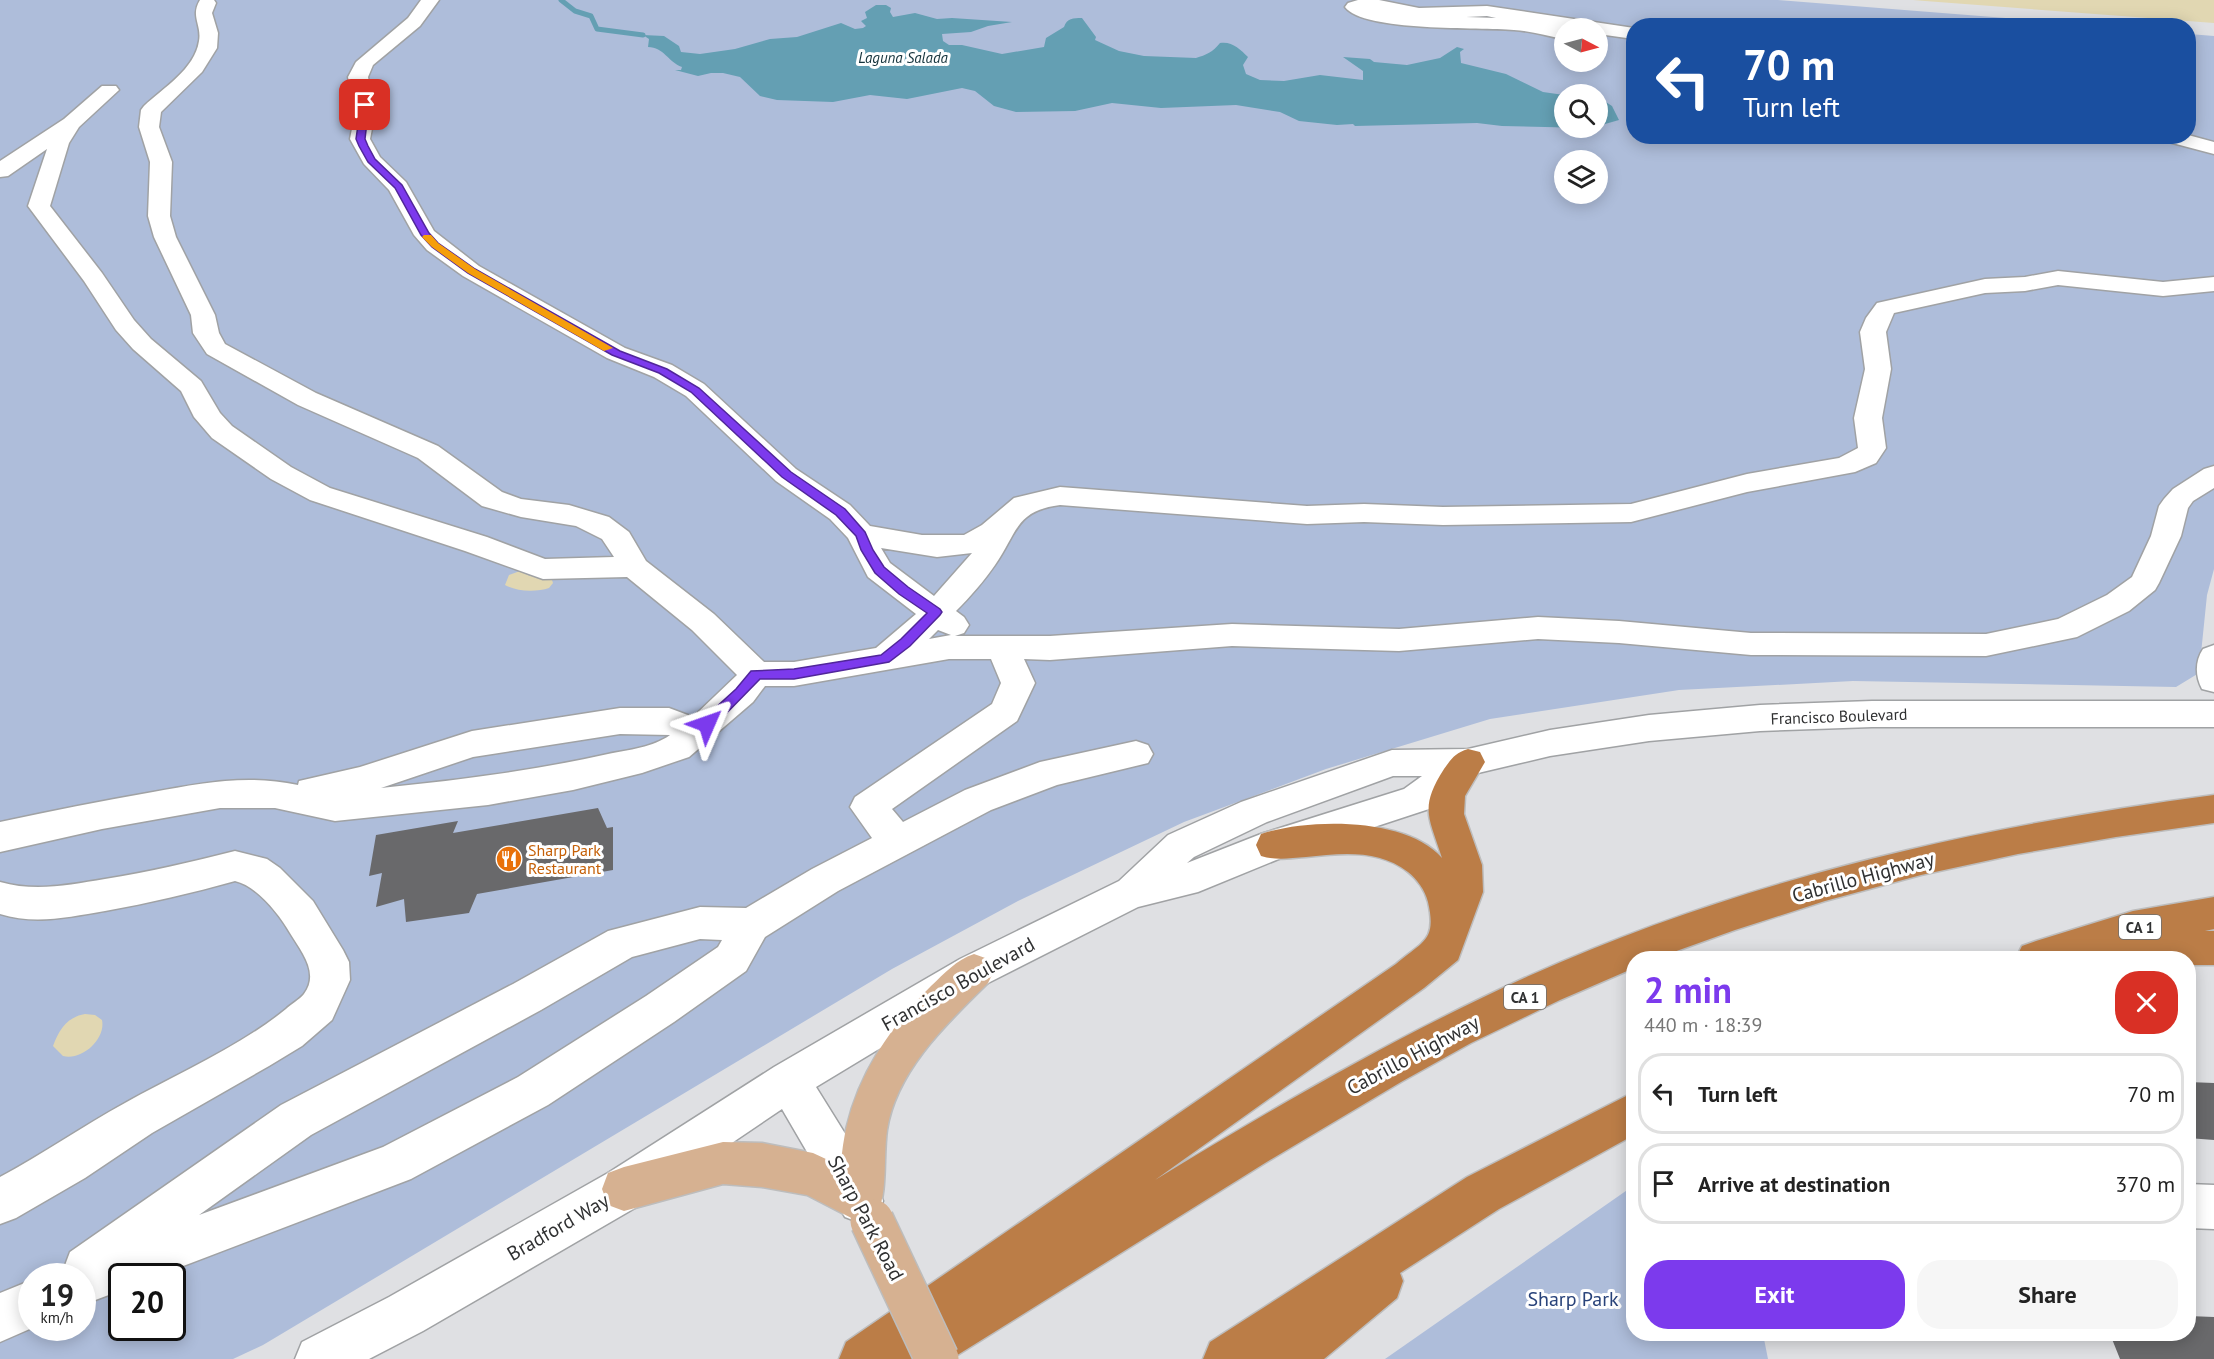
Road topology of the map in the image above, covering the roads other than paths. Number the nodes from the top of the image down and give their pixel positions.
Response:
1 (430, 0) edge
2 (207, 3) dead end
3 (1554, 21) edge
4 (1608, 30) edge
5 (1554, 32) edge
6 (1626, 33) edge
7 (1608, 44) edge
8 (1626, 48) edge
9 (109, 90) dead end
10 (71, 123) junction
11 (2196, 132) edge
12 (2214, 135) edge
13 (2196, 143) edge
14 (2214, 148) edge
15 (0, 171) edge
16 (2214, 284) edge
17 (2214, 475) edge
18 (1005, 522) junction
19 (861, 534) junction
20 (634, 567) junction
21 (936, 612) junction
22 (996, 648) junction
23 (2214, 657) edge
24 (884, 659) junction
25 (756, 674) junction
26 (2214, 680) edge
27 (2214, 714) edge
28 (694, 735) junction
29 (1136, 754) dead end
30 (1468, 762) junction
31 (275, 794) junction
32 (2214, 809) edge
33 (0, 837) edge
34 (897, 841) junction
35 (1274, 845) junction
36 (1130, 893) junction
37 (0, 898) edge
38 (2214, 913) edge
39 (751, 925) junction
40 (1452, 926) junction
41 (2214, 948) edge
42 (1630, 951) edge
43 (2058, 951) edge
44 (2117, 951) edge
45 (1626, 953) edge
46 (974, 971) junction
47 (789, 1081) junction
48 (1626, 1116) edge
49 (624, 1189) junction
50 (1484, 1193) junction
51 (0, 1202) edge
52 (2196, 1206) edge
53 (2214, 1207) edge
54 (866, 1211) junction
55 (92, 1263) edge
56 (96, 1277) edge
57 (18, 1310) edge
58 (0, 1318) edge
59 (319, 1359) edge
60 (863, 1359) edge
61 (906, 1359) edge
62 (937, 1359) edge
63 (1227, 1359) edge
64 (1287, 1359) edge

1 - 19 street
2 - 20 street
3 - 5 street
4 - 6 street
7 - 8 street
9 - 10 street
10 - 15 street
10 - 20 street
11 - 12 street
13 - 14 street
16 - 18 street
17 - 22 street
18 - 19 street
18 - 21 street
19 - 21 street
20 - 25 street
21 - 22 street
21 - 24 street
22 - 24 street
22 - 34 street
23 - 26 street
24 - 25 street
25 - 28 street
27 - 30 street, Francisco Boulevard
28 - 31 street
28 - 31 street
29 - 34 street
30 - 35 street, Francisco Boulevard
30 - 36 street, Francisco Boulevard
30 - 40 highway
31 - 33 street
32 - 42 highway, Cabrillo Highway / CA 1
34 - 39 street
35 - 36 street, Francisco Boulevard
35 - 40 highway
36 - 46 street, Francisco Boulevard
37 - 51 street
38 - 43 highway, CA 1
39 - 55 street
39 - 56 street
40 - 60 highway
41 - 44 highway
45 - 61 highway, Cabrillo Highway / CA 1
46 - 47 street, Francisco Boulevard
46 - 54 main road
47 - 49 street, Bradford Way
47 - 54 street, Sharp Park Road
48 - 50 highway
49 - 54 main road
49 - 59 street, Bradford Way
50 - 63 highway
50 - 64 highway
52 - 53 street
54 - 62 main road, Sharp Park Road, bridge
57 - 58 street

